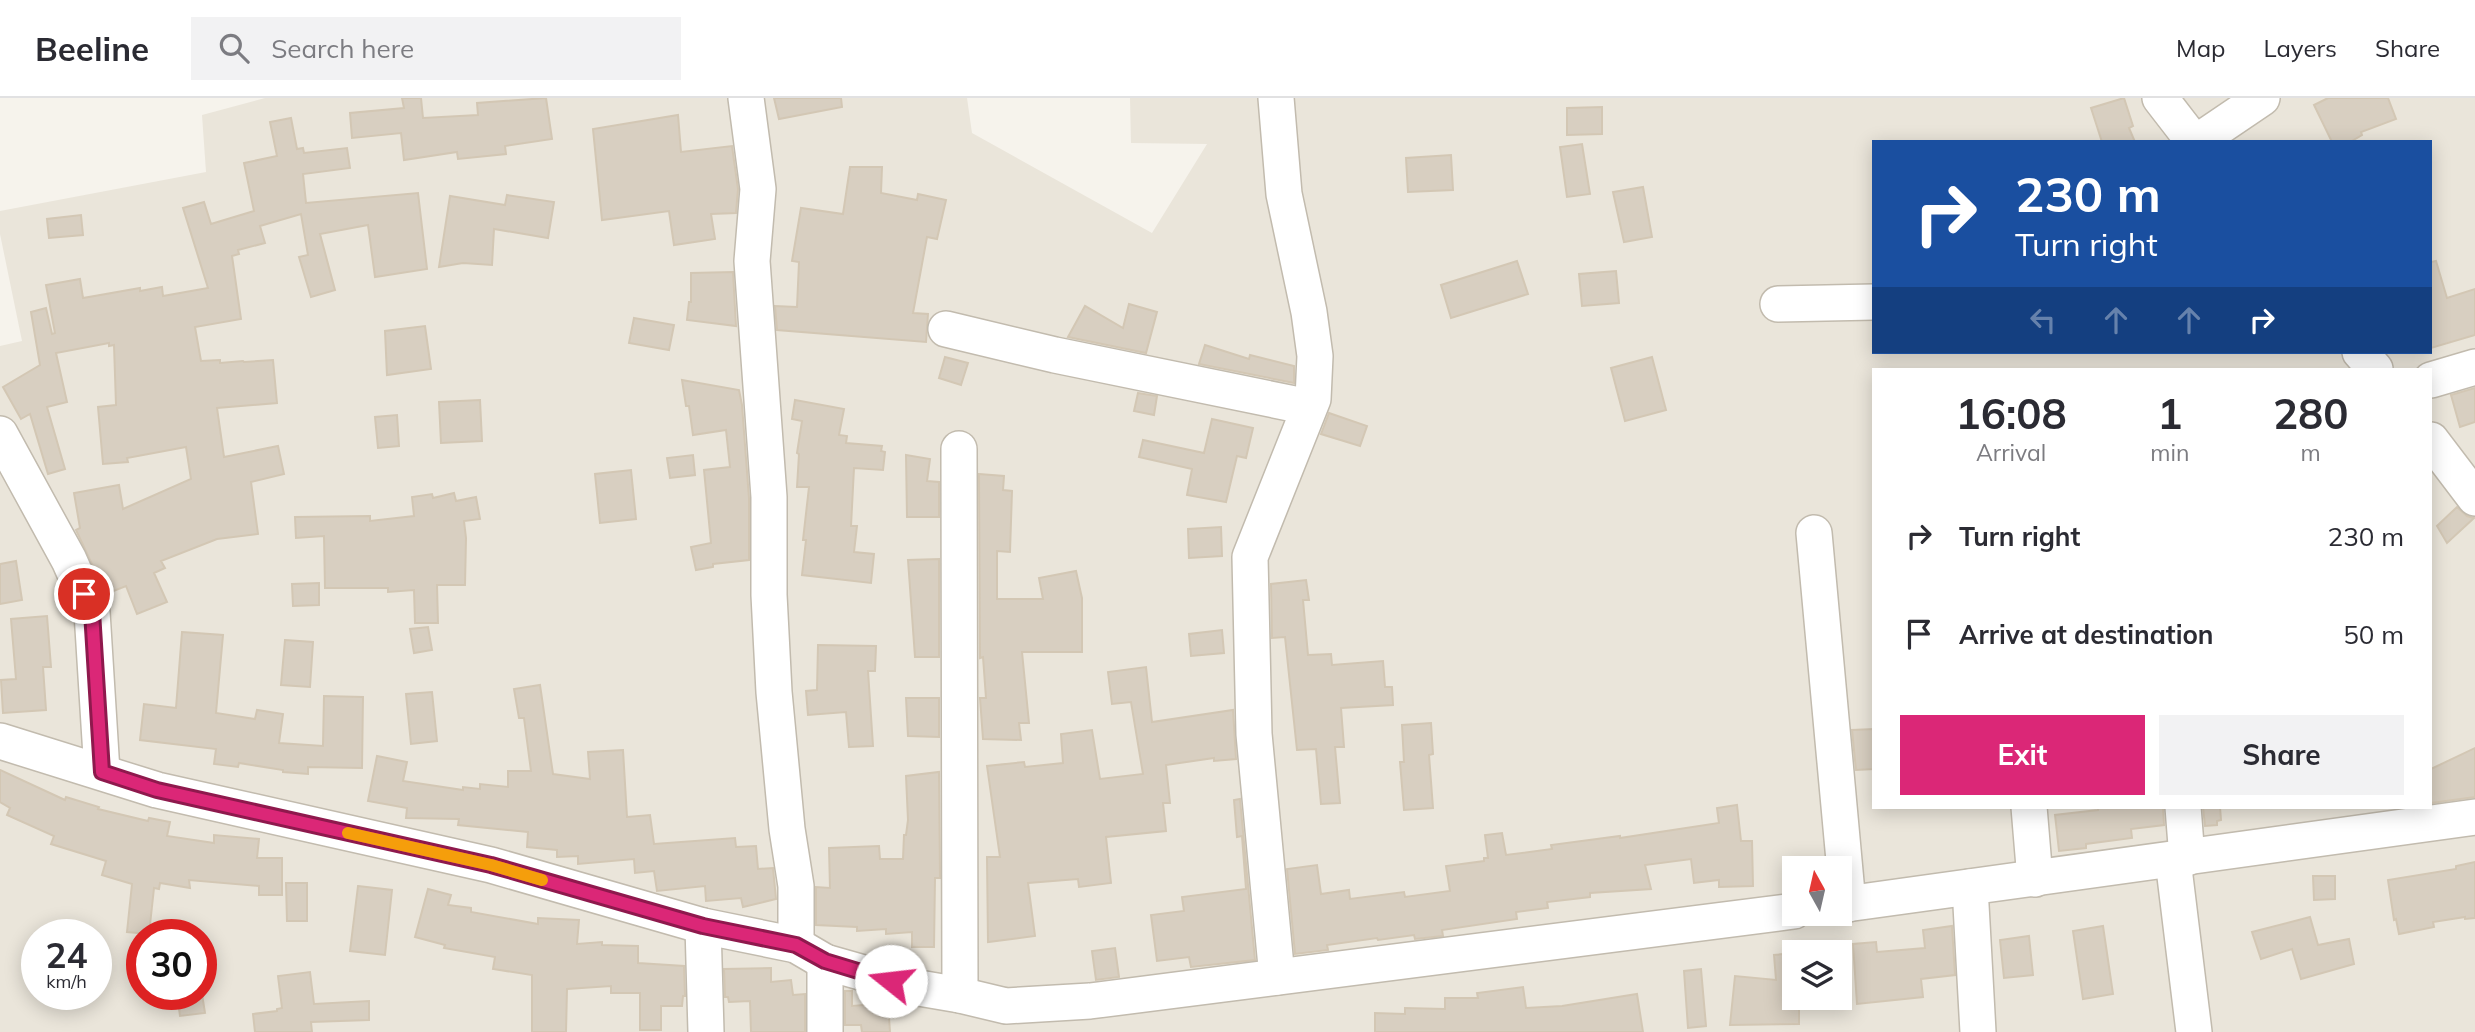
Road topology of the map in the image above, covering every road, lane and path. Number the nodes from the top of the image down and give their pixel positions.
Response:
1 (746, 98) edge
2 (1276, 98) edge
3 (2160, 98) edge
4 (2262, 98) edge
5 (2193, 140) edge
6 (2198, 140) edge
7 (1872, 302) edge
8 (1778, 304) dead end
9 (946, 329) dead end
10 (2362, 354) edge
11 (2475, 367) edge
12 (2374, 368) edge
13 (2432, 380) edge
14 (1309, 407) junction
15 (0, 433) edge
16 (2432, 441) edge
17 (960, 449) dead end
18 (2475, 498) edge
19 (1814, 533) dead end
20 (0, 741) edge
21 (102, 772) junction
22 (2029, 809) edge
23 (2183, 809) edge
24 (2475, 817) edge
25 (1840, 856) edge
26 (2180, 859) junction
27 (2035, 878) junction
28 (1970, 887) junction
29 (1852, 903) edge
30 (1782, 913) edge
31 (703, 926) junction
32 (811, 953) junction
33 (1277, 977) junction
34 (960, 995) junction
35 (1092, 1017) edge
36 (706, 1032) edge
37 (825, 1032) edge
38 (1978, 1032) edge
39 (2194, 1032) edge

1 - 32 street
2 - 14 street
3 - 5 street
4 - 6 street
7 - 8 street
9 - 14 street
10 - 12 street
11 - 13 street
14 - 33 street
15 - 21 street
16 - 18 street
17 - 34 street
19 - 25 street
20 - 21 street
21 - 31 street
22 - 27 street
23 - 26 street
24 - 26 street
26 - 27 street
26 - 39 street
27 - 28 street
28 - 29 street
28 - 38 street
30 - 33 street
31 - 32 street
31 - 36 street
32 - 34 street
32 - 37 street
33 - 35 street
34 - 35 street

